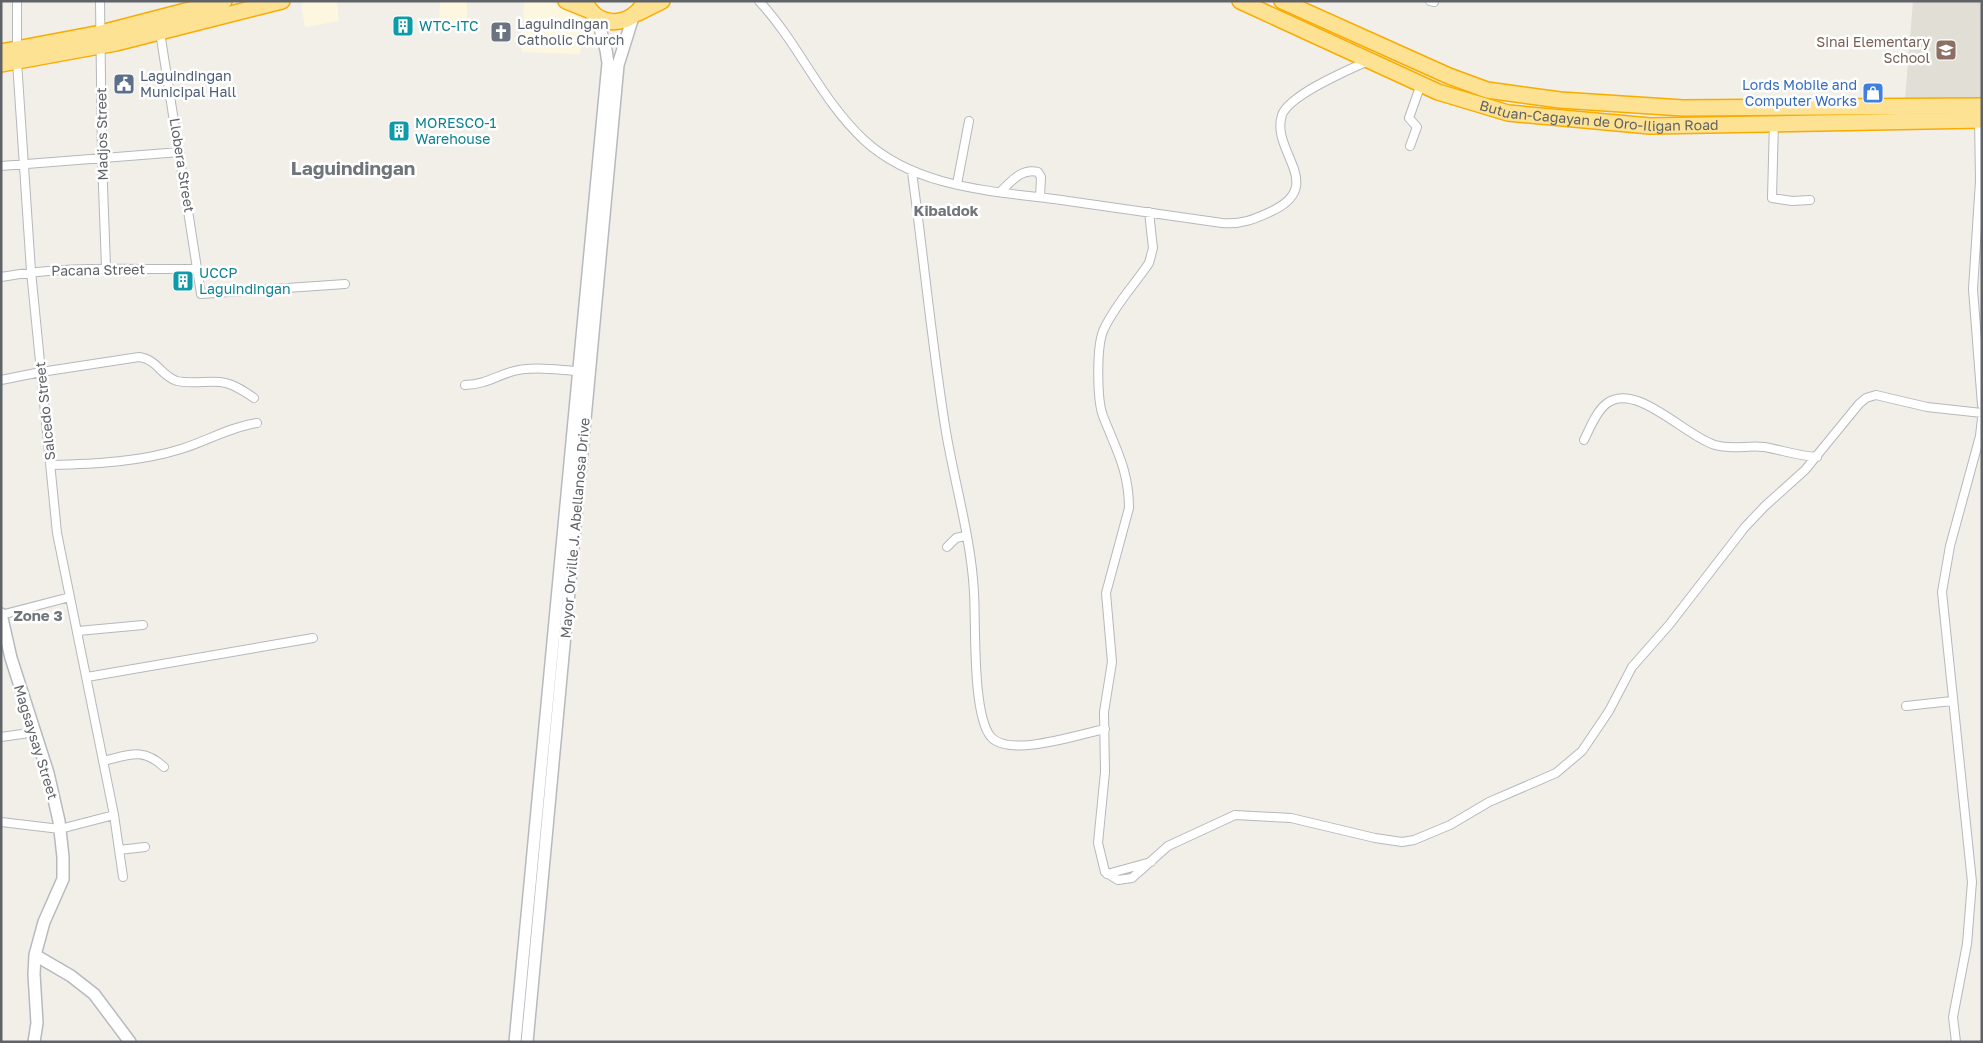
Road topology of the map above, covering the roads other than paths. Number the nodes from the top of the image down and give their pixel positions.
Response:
1 (17, 1) edge
2 (100, 1) edge
3 (224, 1) edge
4 (282, 1) edge
5 (566, 1) edge
6 (662, 1) edge
7 (759, 1) edge
8 (1240, 1) edge
9 (1282, 1) edge
10 (1430, 1) edge
11 (1434, 2) edge
12 (251, 5) edge
13 (591, 10) edge
14 (639, 10) edge
15 (160, 32) junction
16 (101, 40) junction
17 (1, 52) edge
18 (17, 56) junction
19 (1369, 60) junction
20 (1, 64) edge
21 (1421, 84) junction
22 (1487, 90) junction
23 (1775, 107) junction
24 (1486, 108) junction
25 (1980, 113) edge
26 (969, 121) dead end
27 (1774, 125) junction
28 (1410, 146) dead end
29 (180, 152) junction
30 (102, 159) junction
31 (24, 165) junction
32 (1, 166) edge
33 (912, 172) junction
34 (957, 184) junction
35 (1000, 192) junction
36 (1040, 197) junction
37 (1810, 200) dead end
38 (1149, 212) junction
39 (106, 267) junction
40 (196, 269) junction
41 (31, 271) junction
42 (1, 277) edge
43 (345, 284) dead end
44 (578, 371) junction
45 (41, 372) junction
46 (1, 380) edge
47 (465, 384) dead end
48 (254, 398) dead end
49 (1982, 405) edge
50 (1982, 414) edge
51 (1982, 418) edge
52 (257, 423) dead end
53 (1584, 440) dead end
54 (1817, 457) junction
55 (51, 466) junction
56 (966, 536) junction
57 (947, 547) dead end
58 (70, 597) junction
59 (1, 614) edge
60 (143, 625) dead end
61 (78, 631) junction
62 (312, 638) dead end
63 (87, 677) junction
64 (1952, 701) junction
65 (1906, 706) dead end
66 (1105, 729) junction
67 (36, 732) junction
68 (1, 737) edge
69 (103, 761) junction
70 (164, 767) dead end
71 (114, 815) junction
72 (1, 822) edge
73 (60, 829) junction
74 (145, 848) dead end
75 (119, 850) junction
76 (123, 877) dead end
77 (1972, 894) junction
78 (1982, 896) edge
79 (35, 955) junction
80 (34, 1042) edge
81 (130, 1042) edge
82 (516, 1042) edge
83 (527, 1042) edge
84 (1956, 1042) edge

1 - 18 street, Salcedo Street
2 - 16 street, Madjos Street
3 - 16 highway
4 - 12 highway
5 - 13 highway
6 - 14 highway
7 - 33 street
8 - 19 highway, Butuan-Cagayan de Oro-Iligan Road
9 - 22 highway, Butuan-Cagayan de Oro-Iligan Road
10 - 11 street
12 - 15 highway
13 - 14 highway
13 - 44 main road, Mayor Orville J. Abellanosa Drive
14 - 83 main road, Mayor Orville J. Abellanosa Drive
15 - 16 highway
15 - 29 street, Llobera Street
16 - 18 highway
16 - 30 street, Madjos Street
17 - 18 highway
18 - 20 highway
18 - 31 street, Salcedo Street
19 - 21 highway, Butuan-Cagayan de Oro-Iligan Road
19 - 38 street
21 - 24 highway, Butuan-Cagayan de Oro-Iligan Road
21 - 28 street
22 - 23 highway, Butuan-Cagayan de Oro-Iligan Road
22 - 24 highway
23 - 25 highway, Butuan-Cagayan de Oro-Iligan Road
23 - 27 street
24 - 27 highway, Butuan-Cagayan de Oro-Iligan Road
25 - 27 highway, Butuan-Cagayan de Oro-Iligan Road
25 - 49 street
26 - 34 street
27 - 37 street
29 - 30 street
29 - 40 street, Llobera Street
30 - 31 street
30 - 39 street, Madjos Street
31 - 32 street
31 - 41 street, Salcedo Street
33 - 34 street
33 - 56 street
34 - 35 street
35 - 36 street
35 - 36 street
36 - 38 street
38 - 66 street
39 - 40 street, Pacana Street
39 - 41 street, Pacana Street
40 - 43 street, Llobera Street
41 - 42 street, Pacana Street
41 - 45 street, Salcedo Street
44 - 47 street
44 - 82 main road, Mayor Orville J. Abellanosa Drive
45 - 46 street
45 - 48 street
45 - 55 street, Salcedo Street
50 - 54 street
51 - 64 street
52 - 55 street
53 - 54 street
54 - 66 street
55 - 58 street, Salcedo Street
56 - 57 street
56 - 66 street
58 - 59 street
58 - 61 street, Salcedo Street
59 - 67 main road, Magsaysay Street
60 - 61 street
61 - 63 street, Salcedo Street
62 - 63 street
63 - 69 street, Salcedo Street
64 - 65 street
64 - 77 street
67 - 68 street
67 - 73 main road, Magsaysay Street
69 - 70 street
69 - 71 street, Salcedo Street
71 - 73 street
71 - 75 street, Salcedo Street
72 - 73 street
73 - 79 main road, Magsaysay Street
74 - 75 street
75 - 76 street, Salcedo Street
77 - 78 street
77 - 84 street
79 - 80 main road, Magsaysay Street
79 - 81 main road

